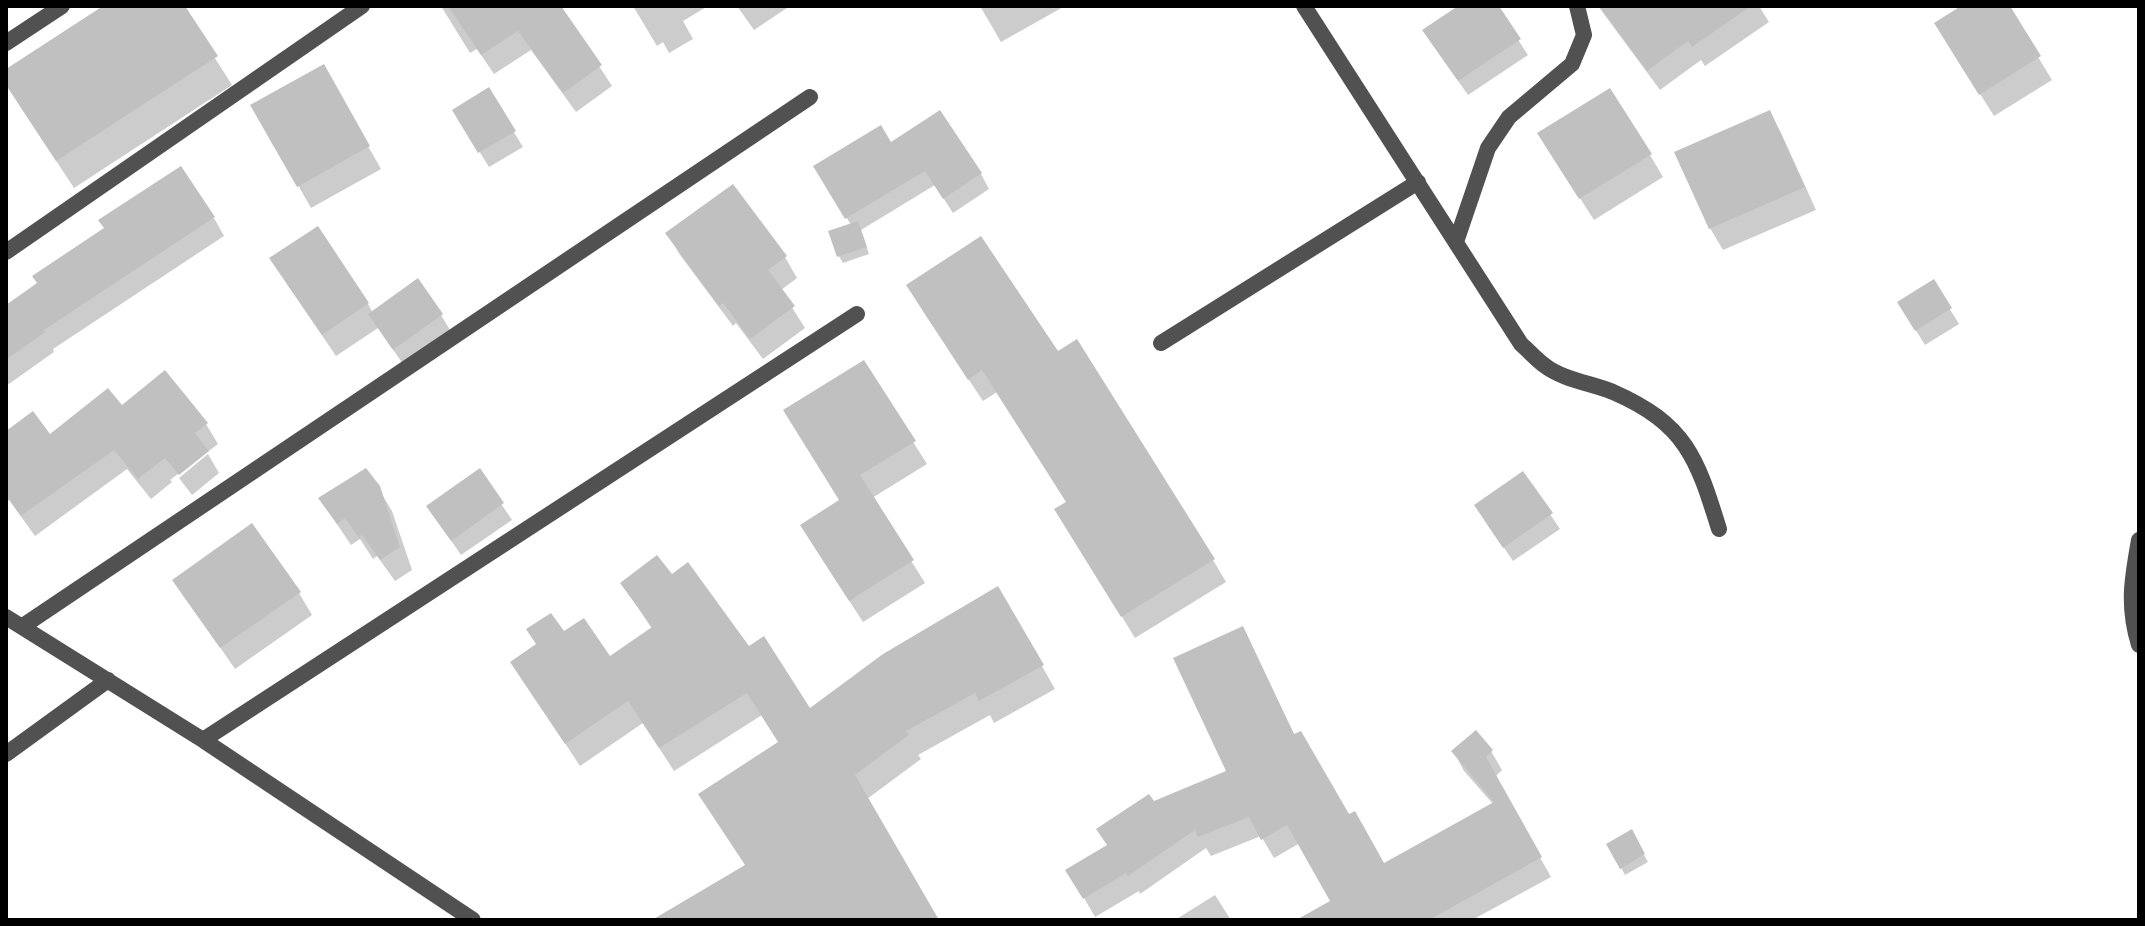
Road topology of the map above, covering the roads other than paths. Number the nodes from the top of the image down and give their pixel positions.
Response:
1 (62, 6) edge
2 (362, 6) edge
3 (1304, 6) edge
4 (1577, 6) edge
5 (6, 43) edge
6 (810, 97) dead end
7 (1418, 182) junction
8 (1456, 242) junction
9 (6, 252) edge
10 (857, 314) dead end
11 (1161, 343) dead end
12 (1719, 529) dead end
13 (2139, 540) edge
14 (6, 617) edge
15 (23, 626) junction
16 (2139, 645) edge
17 (108, 680) junction
18 (203, 740) junction
19 (6, 754) edge
20 (473, 920) edge

1 - 5 street
2 - 9 street
3 - 7 street
4 - 8 street
6 - 15 street
7 - 8 street
7 - 11 street
8 - 12 street
10 - 18 street
13 - 16 street
14 - 15 street
15 - 17 street
17 - 18 street
17 - 19 street
18 - 20 street

